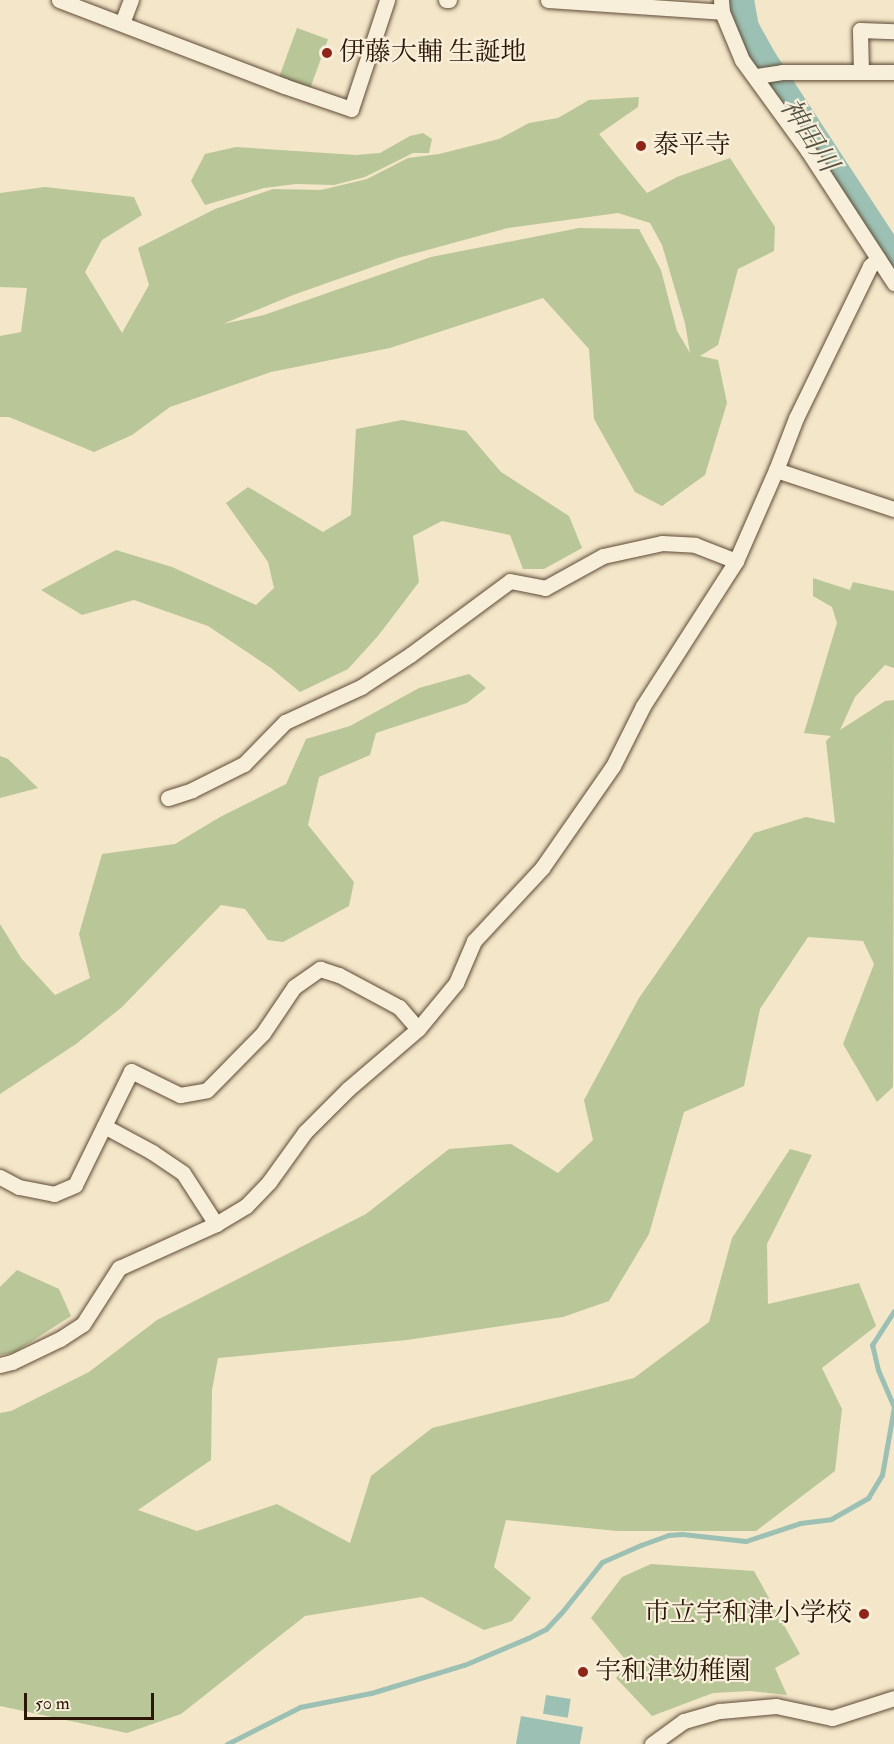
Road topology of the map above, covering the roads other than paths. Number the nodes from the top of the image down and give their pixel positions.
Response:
1 (59, 0) edge
2 (131, 0) edge
3 (387, 0) edge
4 (548, 0) edge
5 (721, 6) edge
6 (122, 23) junction
7 (894, 31) edge
8 (861, 72) junction
9 (894, 72) edge
10 (759, 76) junction
11 (878, 259) junction
12 (894, 283) edge
13 (777, 470) junction
14 (894, 509) edge
15 (736, 561) junction
16 (168, 798) dead end
17 (418, 1029) junction
18 (104, 1126) junction
19 (0, 1177) edge
20 (216, 1224) junction
21 (0, 1365) edge
22 (894, 1698) edge
23 (652, 1744) edge

1 - 6 street
2 - 6 street
3 - 6 street
4 - 5 street
5 - 10 street
7 - 8 street
8 - 9 street
8 - 10 street
10 - 11 street
11 - 12 street
11 - 13 street
13 - 14 street
13 - 15 street
15 - 16 street
15 - 17 street
17 - 18 street
17 - 20 street
18 - 19 street
18 - 20 street
20 - 21 street
22 - 23 street

